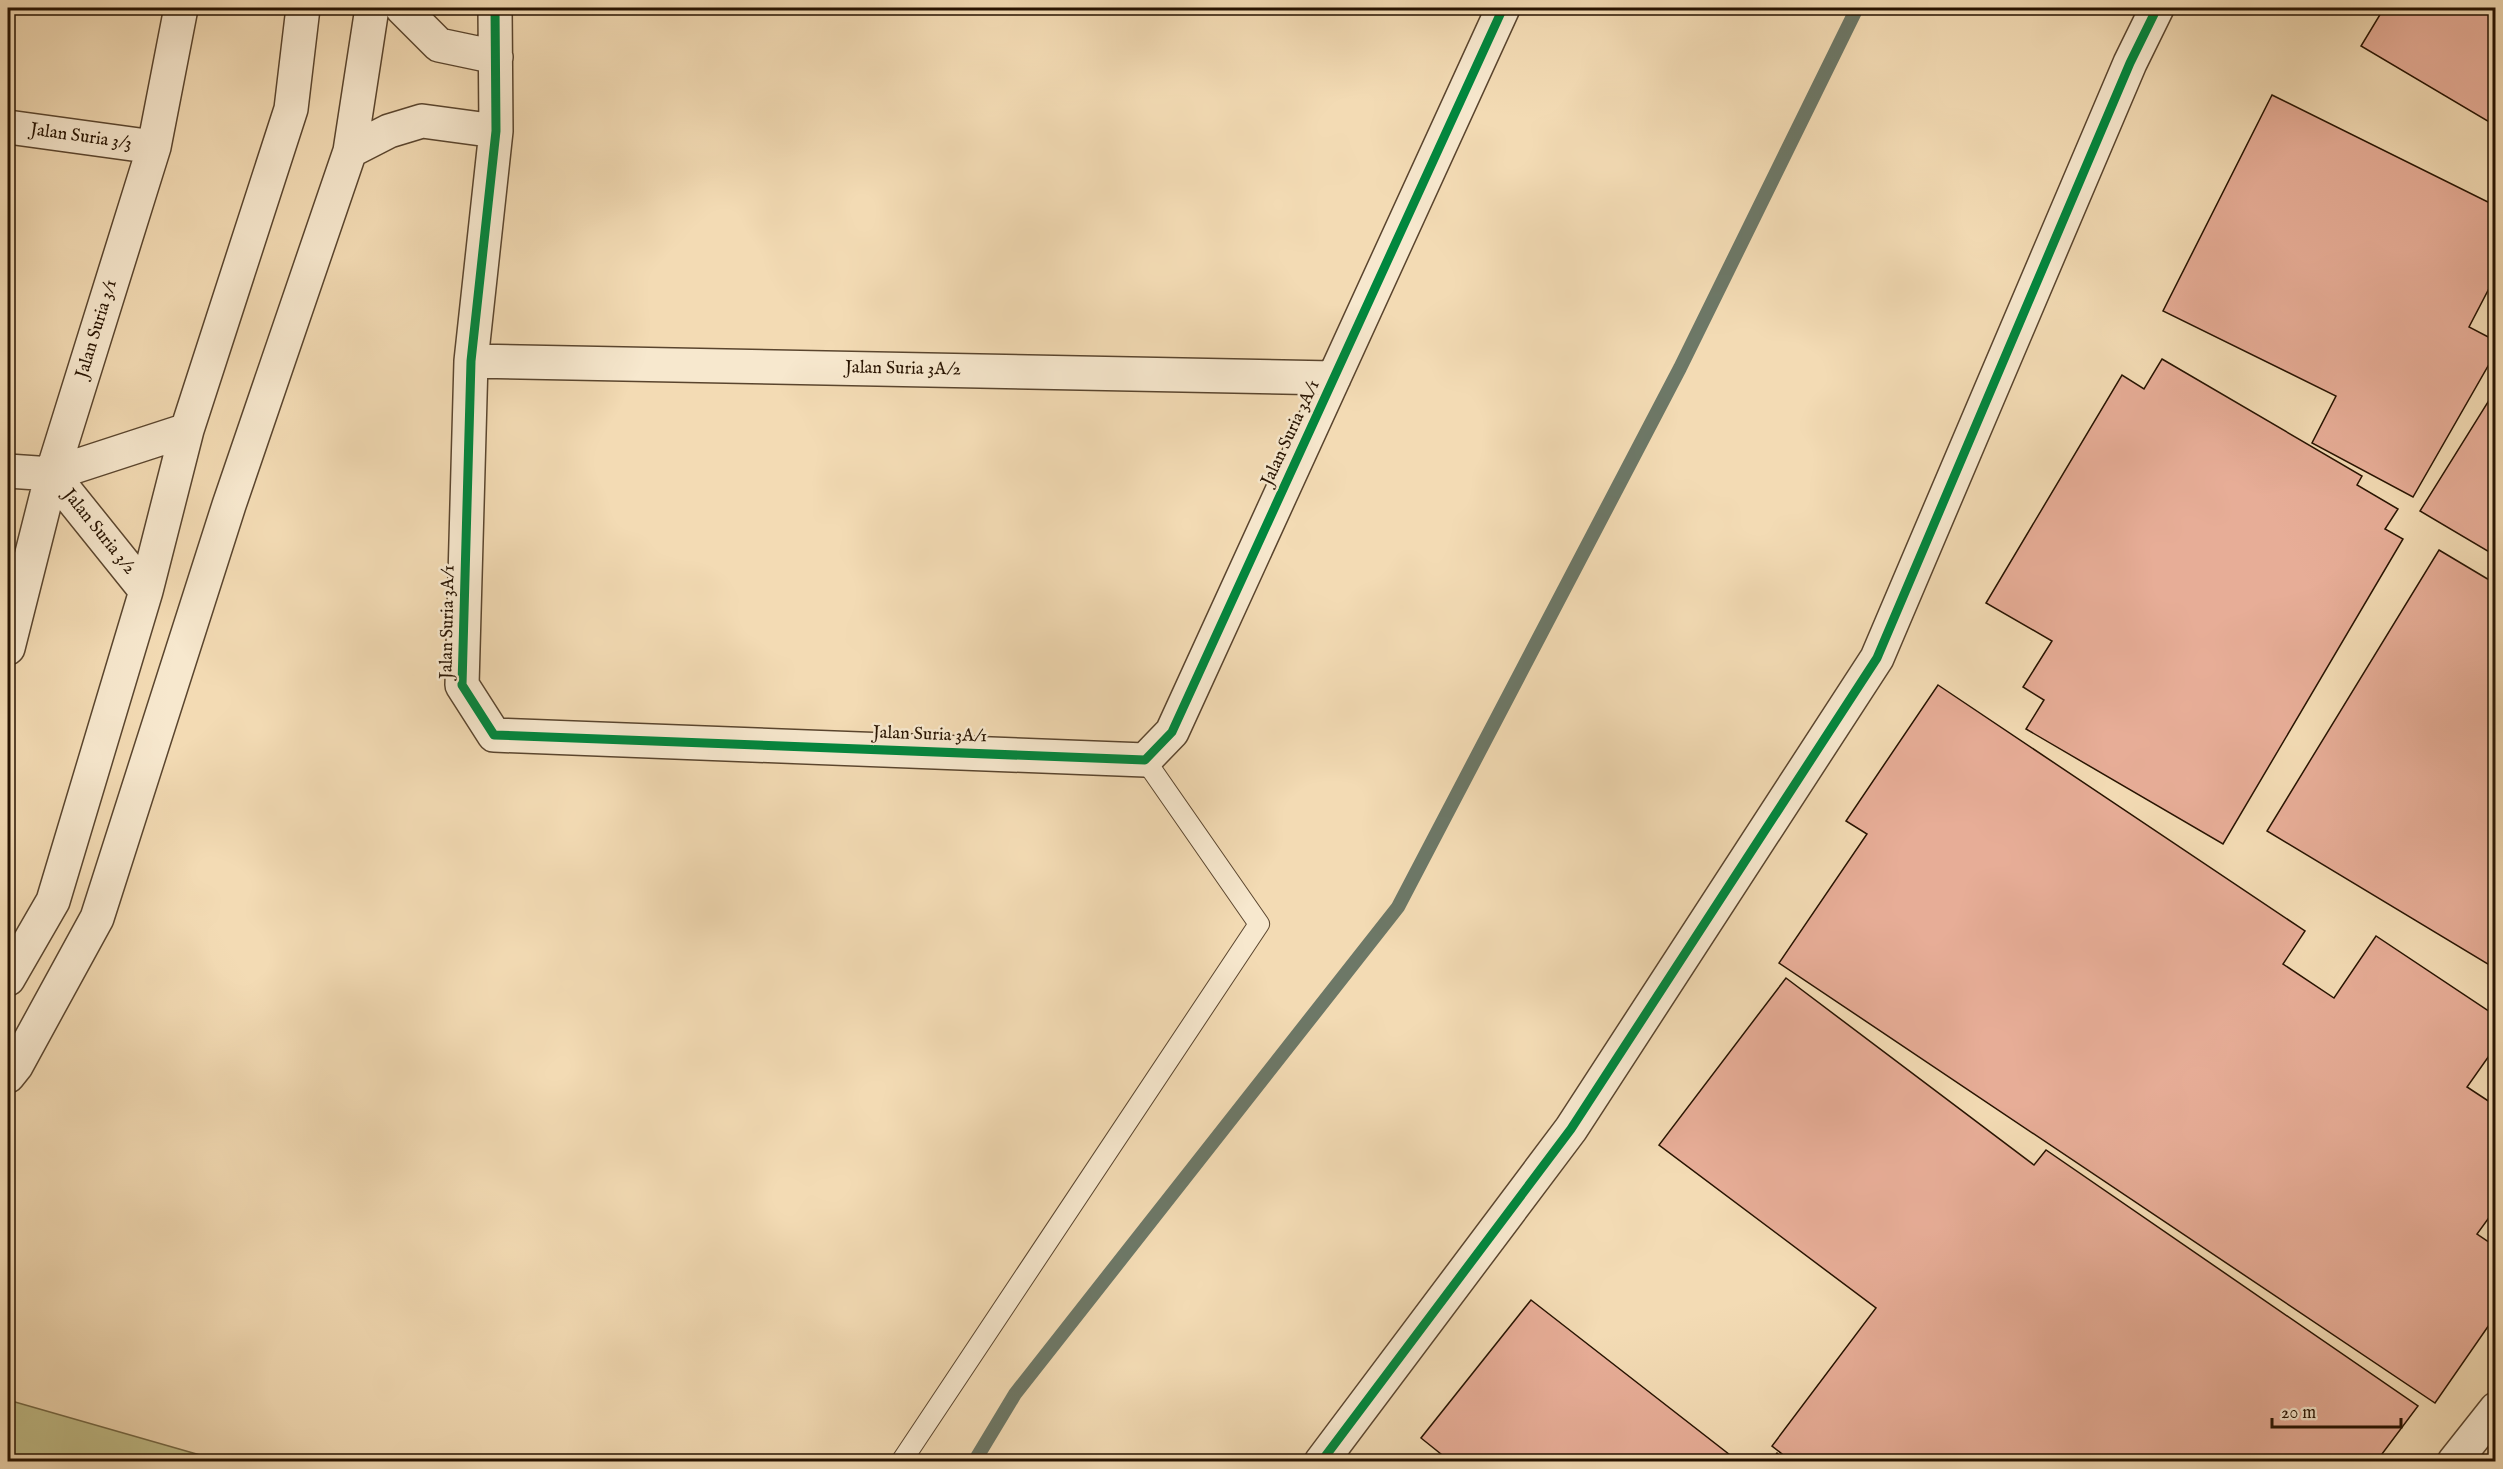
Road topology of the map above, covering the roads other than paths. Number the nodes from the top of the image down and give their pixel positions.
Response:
1 (181, 8) edge
2 (303, 8) edge
3 (372, 8) edge
4 (402, 8) edge
5 (495, 8) edge
6 (1503, 8) edge
7 (2157, 8) edge
8 (496, 57) junction
9 (8, 127) edge
10 (496, 131) junction
11 (154, 147) junction
12 (350, 151) junction
13 (471, 361) junction
14 (1334, 378) junction
15 (187, 430) junction
16 (8, 471) edge
17 (52, 474) junction
18 (146, 591) junction
19 (8, 648) edge
20 (1145, 760) junction
21 (8, 979) edge
22 (8, 1076) edge
23 (2496, 1409) edge
24 (901, 1461) edge
25 (1321, 1461) edge
26 (2454, 1461) edge

1 - 11 street, Jalan Suria 3/1
2 - 15 street
3 - 12 street
4 - 8 street
5 - 8 street, Jalan Suria 3A/1
6 - 14 street, Jalan Suria 3A/1
7 - 25 street
8 - 10 street, Jalan Suria 3A/1
9 - 11 street, Jalan Suria 3/3
10 - 12 street
10 - 13 street, Jalan Suria 3A/1
11 - 17 street, Jalan Suria 3/1
12 - 22 street
13 - 14 street, Jalan Suria 3A/2
13 - 20 street, Jalan Suria 3A/1
14 - 20 street, Jalan Suria 3A/1
15 - 17 street, Jalan Suria 3/2
15 - 18 street
16 - 17 street, Jalan Suria 3/2
17 - 18 street, Jalan Suria 3/2
17 - 19 street, Jalan Suria 3/1
18 - 21 street
20 - 24 lane
23 - 26 street

